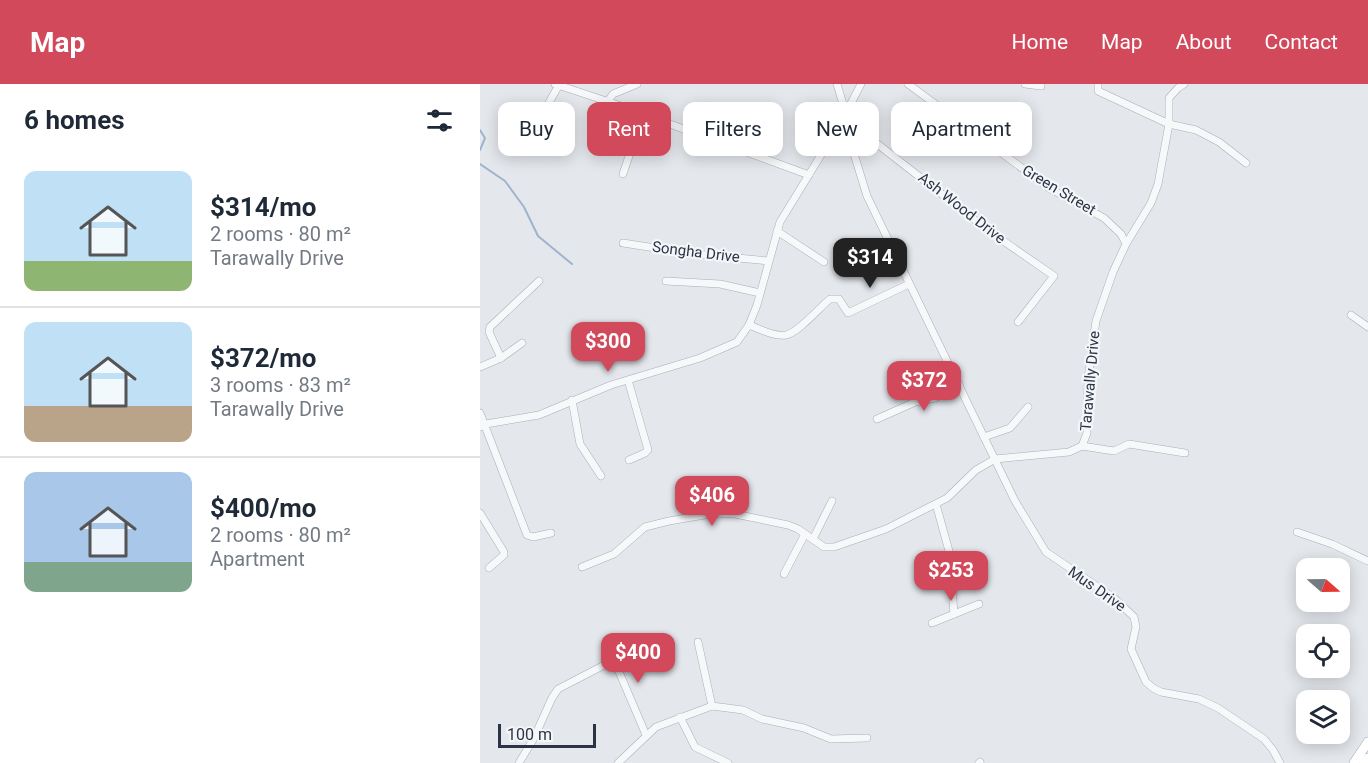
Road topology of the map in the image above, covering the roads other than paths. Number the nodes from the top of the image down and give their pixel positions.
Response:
1 (557, 84) edge
2 (637, 84) edge
3 (837, 84) edge
4 (861, 84) edge
5 (908, 84) edge
6 (1025, 84) edge
7 (1184, 84) edge
8 (627, 86) edge
9 (1041, 86) dead end
10 (1098, 88) edge
11 (608, 101) joint
12 (548, 102) edge
13 (842, 102) edge
14 (853, 102) edge
15 (671, 124) edge
16 (1169, 124) junction
17 (879, 143) edge
18 (629, 156) edge
19 (821, 156) edge
20 (855, 156) edge
21 (1246, 163) dead end
22 (623, 174) dead end
23 (809, 175) junction
24 (778, 226) junction
25 (623, 243) dead end
26 (1126, 244) junction
27 (768, 261) junction
28 (824, 262) dead end
29 (539, 281) dead end
30 (666, 281) dead end
31 (909, 284) junction
32 (760, 293) junction
33 (1351, 315) dead end
34 (1018, 322) dead end
35 (749, 325) junction
36 (1368, 327) edge
37 (522, 343) dead end
38 (501, 358) junction
39 (480, 367) edge
40 (628, 380) junction
41 (959, 384) junction
42 (572, 400) junction
43 (1028, 406) dead end
44 (480, 413) edge
45 (877, 419) dead end
46 (483, 426) edge
47 (984, 437) junction
48 (1082, 446) junction
49 (1185, 453) dead end
50 (995, 459) junction
51 (628, 460) dead end
52 (601, 476) dead end
53 (832, 501) dead end
54 (936, 504) junction
55 (480, 513) edge
56 (1297, 532) dead end
57 (551, 533) dead end
58 (806, 534) junction
59 (813, 539) junction
60 (1368, 561) edge
61 (582, 567) dead end
62 (489, 568) dead end
63 (783, 574) dead end
64 (979, 604) dead end
65 (954, 614) junction
66 (932, 623) dead end
67 (609, 640) dead end
68 (698, 642) dead end
69 (614, 660) junction
70 (712, 706) junction
71 (680, 717) junction
72 (646, 735) junction
73 (867, 738) dead end
74 (1368, 742) edge
75 (1368, 758) edge
76 (519, 763) edge
77 (618, 763) edge
78 (728, 763) edge
79 (1280, 763) edge
80 (1354, 763) edge
81 (1364, 763) edge

1 - 11 street
1 - 12 street
2 - 8 street
3 - 13 street
4 - 14 street
5 - 26 street, Green Street
6 - 9 street
7 - 16 street, Tarawally Drive
8 - 11 street
10 - 16 street
15 - 23 street
16 - 21 street
16 - 26 street, Tarawally Drive
17 - 34 street, Ash Wood Drive
18 - 22 street
19 - 23 street
20 - 31 street
23 - 24 street
24 - 27 street
24 - 28 street
25 - 27 street, Songha Drive
26 - 48 street, Tarawally Drive
27 - 32 street
29 - 38 street
30 - 32 street
31 - 35 street
31 - 41 street
32 - 35 street
33 - 36 street
35 - 40 street
37 - 38 street
38 - 39 street
40 - 42 street
40 - 51 street
41 - 45 street
41 - 47 street
42 - 46 street
42 - 52 street
43 - 47 street
44 - 46 street
46 - 57 street
47 - 50 street
48 - 49 street
48 - 50 street, Tarawally Drive
50 - 54 street, Tarawally Drive
50 - 79 street, Mus Drive
53 - 59 street
54 - 59 street, Tarawally Drive
54 - 65 street
55 - 62 street
56 - 60 street
58 - 59 street
58 - 61 street
58 - 63 street
64 - 65 street
65 - 66 street
67 - 69 street
68 - 70 street
69 - 72 street
69 - 76 street
70 - 71 street
70 - 73 street
71 - 72 street
71 - 78 street
72 - 77 street
74 - 80 main road
75 - 81 main road

